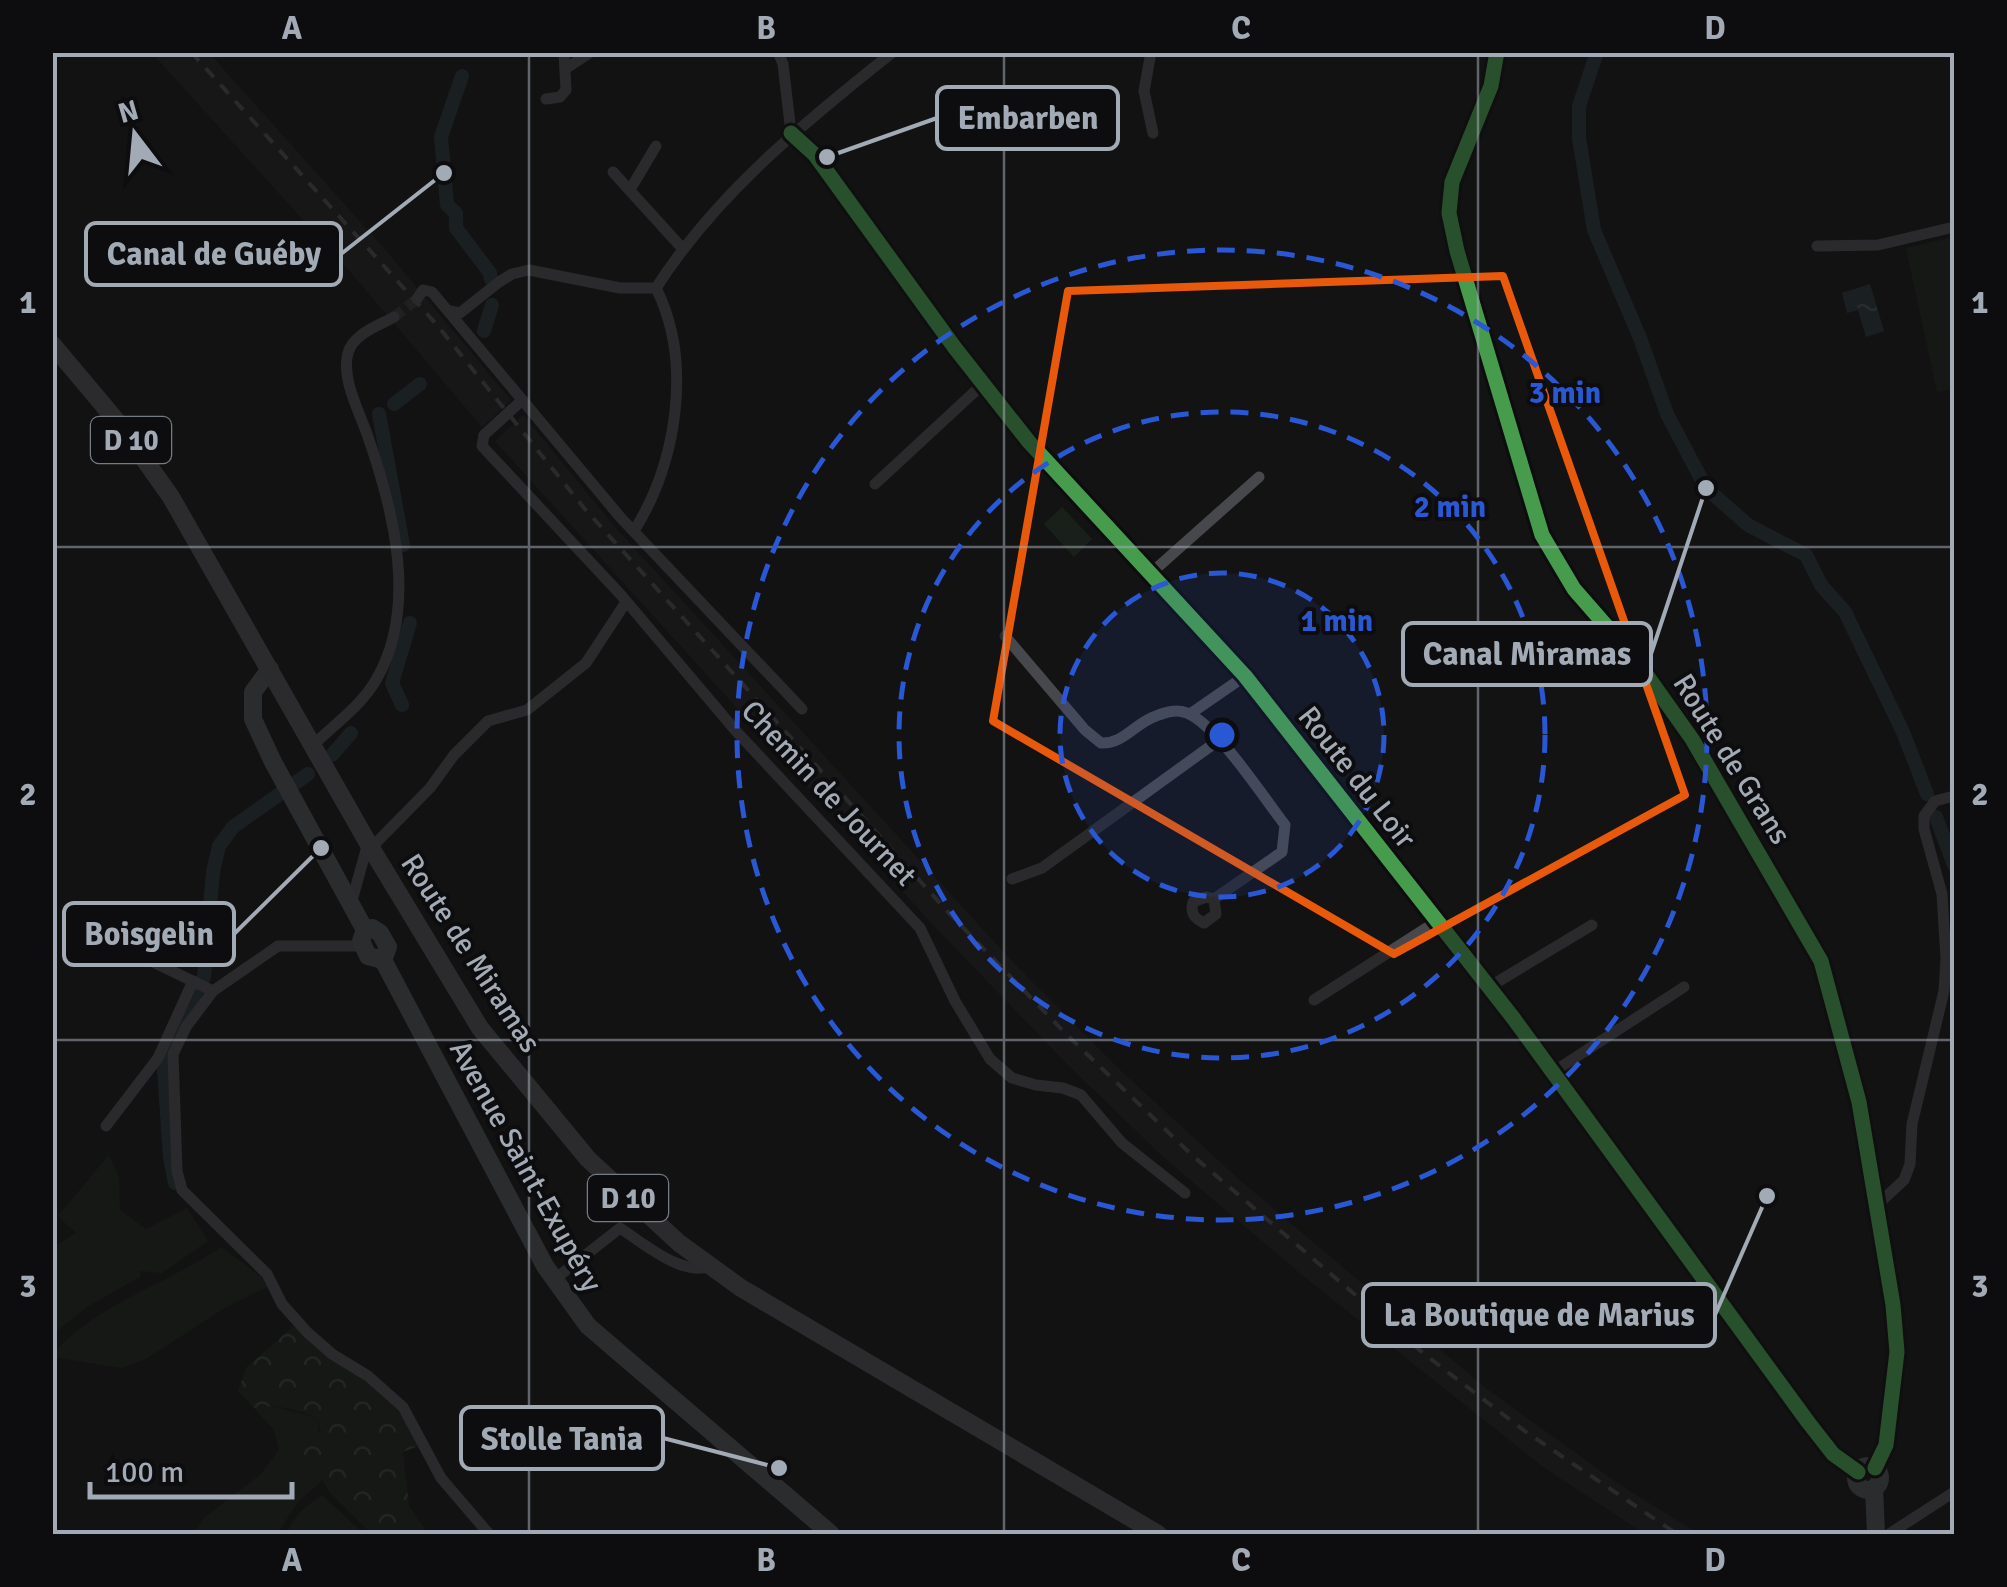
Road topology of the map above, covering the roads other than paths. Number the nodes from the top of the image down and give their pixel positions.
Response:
1 (564, 52) edge
2 (591, 52) edge
3 (778, 52) edge
4 (893, 52) edge
5 (1151, 52) edge
6 (1496, 52) edge
7 (566, 69) junction
8 (546, 100) dead end
9 (790, 133) junction
10 (1153, 133) dead end
11 (656, 146) dead end
12 (613, 172) dead end
13 (631, 188) junction
14 (1954, 228) edge
15 (1817, 246) dead end
16 (682, 248) junction
17 (656, 288) junction
18 (417, 299) dead end
19 (450, 311) junction
20 (394, 316) tunnel mouth
21 (52, 344) edge
22 (983, 384) junction
23 (521, 402) junction
24 (1258, 477) dead end
25 (875, 484) dead end
26 (634, 531) junction
27 (1150, 574) junction
28 (626, 602) junction
29 (1004, 636) dead end
30 (270, 669) junction
31 (1244, 676) junction
32 (802, 709) dead end
33 (1190, 714) junction
34 (1219, 740) junction
35 (312, 746) junction
36 (1954, 796) edge
37 (369, 845) junction
38 (1012, 879) dead end
39 (1214, 900) dead end
40 (351, 904) junction
41 (1436, 922) junction
42 (75, 924) dead end
43 (1592, 926) dead end
44 (364, 938) junction
45 (193, 981) junction
46 (1684, 987) dead end
47 (1489, 988) junction
48 (213, 990) junction
49 (1314, 1000) dead end
50 (1553, 1072) junction
51 (106, 1126) dead end
52 (1185, 1193) dead end
53 (1876, 1206) junction
54 (711, 1266) junction
55 (554, 1279) junction
56 (1866, 1470) junction
57 (1954, 1492) edge
58 (489, 1534) edge
59 (831, 1534) edge
60 (1158, 1534) edge
61 (1876, 1534) edge
62 (1889, 1534) edge

1 - 7 street
2 - 7 street
3 - 9 street
4 - 9 street
5 - 10 street
6 - 53 street, Route de Grans
7 - 8 street
9 - 16 street
9 - 22 street, Route du Loir
11 - 13 street
12 - 13 street
13 - 16 street
14 - 15 street
16 - 17 street
17 - 19 street
17 - 26 street
18 - 19 street
19 - 23 street, Chemin de Journet
20 - 35 street
21 - 30 main road, Route de Miramas / D 10
22 - 25 street
22 - 27 street, Route du Loir
23 - 26 street, Chemin de Journet
23 - 28 street, Chemin de Journet, bridge
24 - 27 street
26 - 32 street, Chemin de Journet
27 - 31 street, Route du Loir
28 - 37 street
28 - 52 street, Chemin de Journet
29 - 33 street
30 - 35 main road, Route de Miramas / D 10
30 - 40 street
31 - 33 street
31 - 41 street, Route du Loir
33 - 34 street
34 - 38 street
34 - 39 street
35 - 37 main road, Route de Miramas / D 10
36 - 53 street
37 - 40 street
37 - 54 main road, Route de Miramas / D 10
40 - 44 street
41 - 47 street, Route du Loir
41 - 49 street
42 - 45 street
43 - 47 street
44 - 48 street
44 - 55 street, Avenue Saint-Exupéry
45 - 48 street
45 - 51 street
46 - 50 street
47 - 50 street, Route du Loir
48 - 58 street
50 - 56 street, Route du Loir
53 - 56 street, Route de Grans
54 - 55 street
54 - 60 main road, Route de Miramas / D 10
55 - 59 street, Avenue Saint-Exupéry
56 - 61 street, Route de Grans
57 - 62 street

